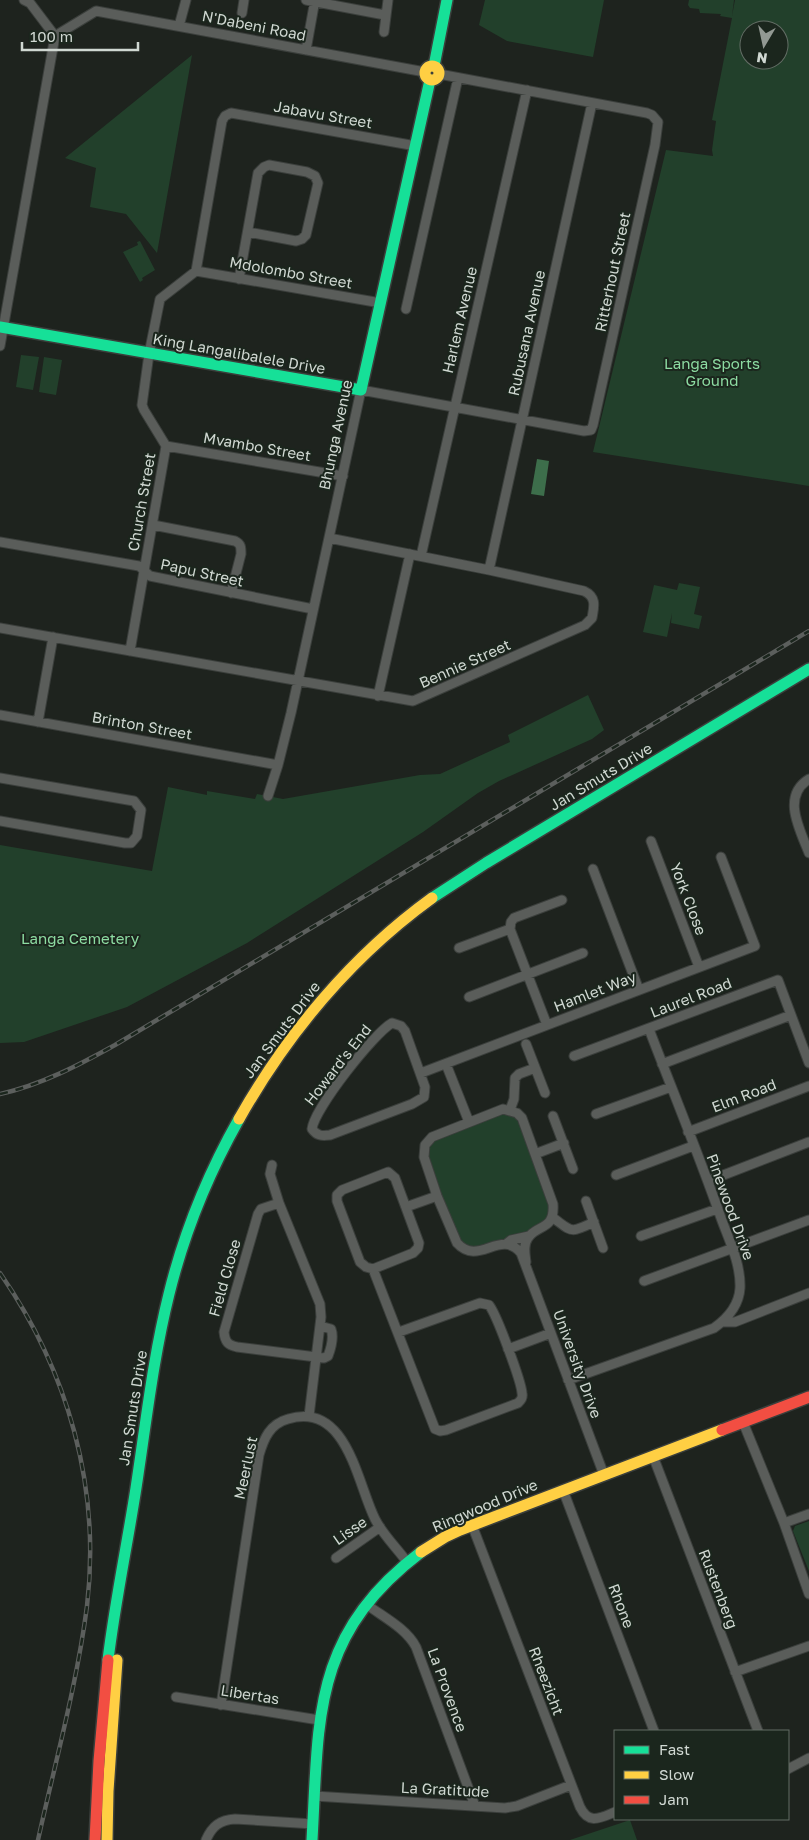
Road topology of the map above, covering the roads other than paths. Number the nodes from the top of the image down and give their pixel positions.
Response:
1 (24, 0) edge
2 (186, 0) edge
3 (244, 0) edge
4 (388, 0) edge
5 (447, 0) edge
6 (312, 1) edge
7 (242, 13) dead end
8 (385, 15) junction
9 (179, 26) junction
10 (384, 32) dead end
11 (55, 36) junction
12 (306, 50) junction
13 (432, 73) junction
14 (458, 78) junction
15 (527, 90) junction
16 (592, 102) junction
17 (656, 119) joint
18 (416, 146) junction
19 (248, 232) junction
20 (196, 271) junction
21 (239, 279) junction
22 (381, 302) junction
23 (406, 309) dead end
24 (2, 327) edge
25 (0, 346) edge
26 (149, 354) junction
27 (361, 390) junction
28 (455, 407) junction
29 (522, 419) junction
30 (591, 430) joint
31 (166, 446) junction
32 (342, 476) junction
33 (153, 525) junction
34 (329, 538) junction
35 (0, 542) edge
36 (410, 554) junction
37 (421, 556) junction
38 (489, 570) junction
39 (144, 571) junction
40 (231, 593) junction
41 (313, 609) junction
42 (0, 628) edge
43 (53, 637) junction
44 (130, 651) junction
45 (809, 669) edge
46 (297, 682) junction
47 (378, 696) junction
48 (0, 716) edge
49 (38, 722) junction
50 (278, 765) junction
51 (0, 778) edge
52 (809, 779) edge
53 (268, 796) dead end
54 (0, 821) edge
55 (651, 841) dead end
56 (809, 854) edge
57 (721, 857) dead end
58 (593, 869) dead end
59 (562, 900) dead end
60 (510, 929) junction
61 (459, 948) dead end
62 (583, 953) dead end
63 (699, 967) junction
64 (527, 974) junction
65 (639, 990) junction
66 (469, 997) dead end
67 (792, 1018) junction
68 (547, 1025) junction
69 (649, 1029) junction
70 (526, 1044) dead end
71 (574, 1056) dead end
72 (809, 1063) edge
73 (446, 1064) junction
74 (662, 1064) junction
75 (534, 1068) junction
76 (421, 1073) junction
77 (809, 1086) edge
78 (671, 1087) junction
79 (545, 1093) dead end
80 (510, 1110) junction
81 (596, 1114) dead end
82 (553, 1116) dead end
83 (469, 1122) junction
84 (688, 1132) junction
85 (809, 1142) edge
86 (564, 1143) junction
87 (693, 1146) junction
88 (535, 1154) junction
89 (272, 1165) dead end
90 (573, 1169) dead end
91 (616, 1175) dead end
92 (708, 1181) junction
93 (437, 1196) junction
94 (586, 1201) dead end
95 (278, 1203) junction
96 (406, 1207) junction
97 (718, 1208) junction
98 (552, 1217) junction
99 (809, 1220) edge
100 (594, 1222) junction
101 (529, 1236) junction
102 (641, 1236) dead end
103 (506, 1244) junction
104 (603, 1248) dead end
105 (732, 1249) junction
106 (526, 1262) junction
107 (373, 1269) junction
108 (644, 1281) dead end
109 (809, 1293) edge
110 (735, 1307) junction
111 (756, 1313) junction
112 (722, 1322) junction
113 (320, 1326) junction
114 (399, 1332) junction
115 (551, 1333) junction
116 (508, 1349) junction
117 (316, 1357) junction
118 (568, 1380) junction
119 (809, 1397) edge
120 (309, 1416) junction
121 (743, 1422) junction
122 (653, 1456) junction
123 (604, 1475) junction
124 (563, 1490) junction
125 (809, 1514) edge
126 (784, 1523) junction
127 (472, 1525) junction
128 (380, 1527) junction
129 (125, 1553) junction
130 (336, 1558) dead end
131 (407, 1562) junction
132 (809, 1594) edge
133 (366, 1604) junction
134 (809, 1646) edge
135 (735, 1672) junction
136 (176, 1698) dead end
137 (221, 1705) junction
138 (319, 1720) junction
139 (654, 1730) edge
140 (758, 1730) edge
141 (809, 1758) edge
142 (789, 1768) edge
143 (571, 1785) junction
144 (97, 1793) junction
145 (314, 1796) junction
146 (475, 1806) junction
147 (614, 1812) edge
148 (313, 1824) junction
149 (89, 1840) edge
150 (95, 1840) edge
151 (107, 1840) edge
152 (206, 1840) edge
153 (312, 1840) edge

1 - 11 street
2 - 9 street
3 - 7 street
4 - 8 street
5 - 13 main road, Bhunga Avenue
6 - 8 street
6 - 12 street
8 - 10 street
9 - 11 street, N'Dabeni Road
9 - 12 street, N'Dabeni Road
11 - 24 street
12 - 13 street, N'Dabeni Road
13 - 14 street, N'Dabeni Road
13 - 18 main road, Bhunga Avenue
14 - 15 street, N'Dabeni Road
14 - 23 street
15 - 16 street, N'Dabeni Road
15 - 28 street, Harlem Avenue
16 - 17 street, N'Dabeni Road
16 - 29 street, Rubusana Avenue
17 - 30 street, Ritterhout Street
18 - 20 street, Jabavu Street
18 - 22 main road, Bhunga Avenue
19 - 19 street
19 - 21 street
20 - 21 street, Mdolombo Street
20 - 26 street, Church Street
21 - 22 street, Mdolombo Street
22 - 27 main road, Bhunga Avenue
24 - 25 street
24 - 26 main road, King Langalibalele Drive
26 - 27 main road, King Langalibalele Drive
26 - 31 street, Church Street
27 - 28 street, King Langalibalele Drive
27 - 32 street, Bhunga Avenue
28 - 29 street, King Langalibalele Drive
28 - 37 street, Harlem Avenue
29 - 30 street, King Langalibalele Drive
29 - 38 street, Rubusana Avenue
31 - 32 street, Mvambo Street
31 - 33 street, Church Street
32 - 34 street, Bhunga Avenue
33 - 39 street, Church Street
33 - 40 street
34 - 36 street, Bennie Street
34 - 41 street, Bhunga Avenue
35 - 39 street, Papu Street
36 - 37 street, Bennie Street
36 - 47 street
37 - 38 street, Bennie Street
38 - 47 street, Bennie Street
39 - 40 street, Papu Street
39 - 44 street, Church Street
40 - 41 street, Papu Street
41 - 46 street, Bhunga Avenue
42 - 43 street, Bennie Street
43 - 44 street, Bennie Street
43 - 49 street
44 - 46 street, Bennie Street
45 - 129 main road, Jan Smuts Drive
46 - 47 street, Bennie Street
46 - 50 street, Bhunga Avenue
48 - 49 street, Brinton Street
49 - 50 street, Brinton Street
50 - 53 street, Bhunga Avenue
51 - 54 street
52 - 56 street
55 - 63 street, York Close
57 - 63 street, Hamlet Way
58 - 65 street
59 - 60 street
60 - 61 street
60 - 64 street
62 - 64 street
63 - 65 street, Hamlet Way
64 - 66 street
64 - 68 street
65 - 68 street, Hamlet Way
67 - 69 street, Laurel Road
67 - 72 street
67 - 74 street
68 - 73 street, Hamlet Way
69 - 71 street, Laurel Road
69 - 74 street, Pinewood Drive
70 - 75 street
73 - 76 street, Hamlet Way
73 - 83 street
74 - 78 street, Pinewood Drive
75 - 79 street
75 - 80 street
76 - 76 street, Howard's End
77 - 84 street, Elm Road
78 - 81 street
78 - 84 street, Pinewood Drive
80 - 83 street
80 - 88 street
82 - 86 street
83 - 93 street
84 - 87 street, Pinewood Drive
85 - 92 street
86 - 88 street
86 - 90 street
87 - 91 street
87 - 92 street, Pinewood Drive
88 - 98 street
89 - 95 street
92 - 97 street, Pinewood Drive
93 - 96 street
93 - 103 street
94 - 100 street
95 - 113 street
95 - 117 street, Field Close
96 - 107 street
96 - 107 street
97 - 102 street
97 - 105 street, Pinewood Drive
98 - 100 street
98 - 101 street
99 - 105 street
100 - 104 street
101 - 103 street
101 - 106 street, University Drive
103 - 106 street, University Drive
105 - 108 street
105 - 110 street, Pinewood Drive
106 - 115 street, University Drive
107 - 114 street
109 - 111 street
110 - 111 street
110 - 112 street, Pinewood Drive
111 - 112 street
112 - 118 street, Pinewood Drive
113 - 117 street
113 - 117 street
114 - 116 street
114 - 116 street
115 - 116 street
115 - 118 street, University Drive
117 - 120 street
118 - 123 street, University Drive
119 - 121 main road, Ringwood Drive
120 - 128 street
120 - 137 street, Meerlust
121 - 122 main road, Ringwood Drive
121 - 126 street
122 - 123 main road, Ringwood Drive
122 - 135 street, Rustenberg
123 - 124 main road, Ringwood Drive
124 - 127 main road, Ringwood Drive
124 - 139 street, Rhone
125 - 126 street
126 - 132 street
127 - 131 main road, Ringwood Drive
127 - 143 street, Rheezicht
128 - 130 street, Lisse
128 - 131 street
129 - 144 main road, Jan Smuts Drive
129 - 151 main road, Jan Smuts Drive
131 - 133 main road, Ringwood Drive
133 - 138 main road, Ringwood Drive
133 - 146 street, La Provence
134 - 135 street
135 - 140 street, Rustenberg
136 - 137 street, Libertas
137 - 138 street, Libertas
138 - 145 main road, Ringwood Drive
141 - 142 street
143 - 146 street, La Gratitude
143 - 147 street, Rheezicht
144 - 149 main road
144 - 150 main road, Jan Smuts Drive
145 - 146 street, La Gratitude
145 - 148 main road, Ringwood Drive
148 - 152 street
148 - 153 main road, Ringwood Drive

